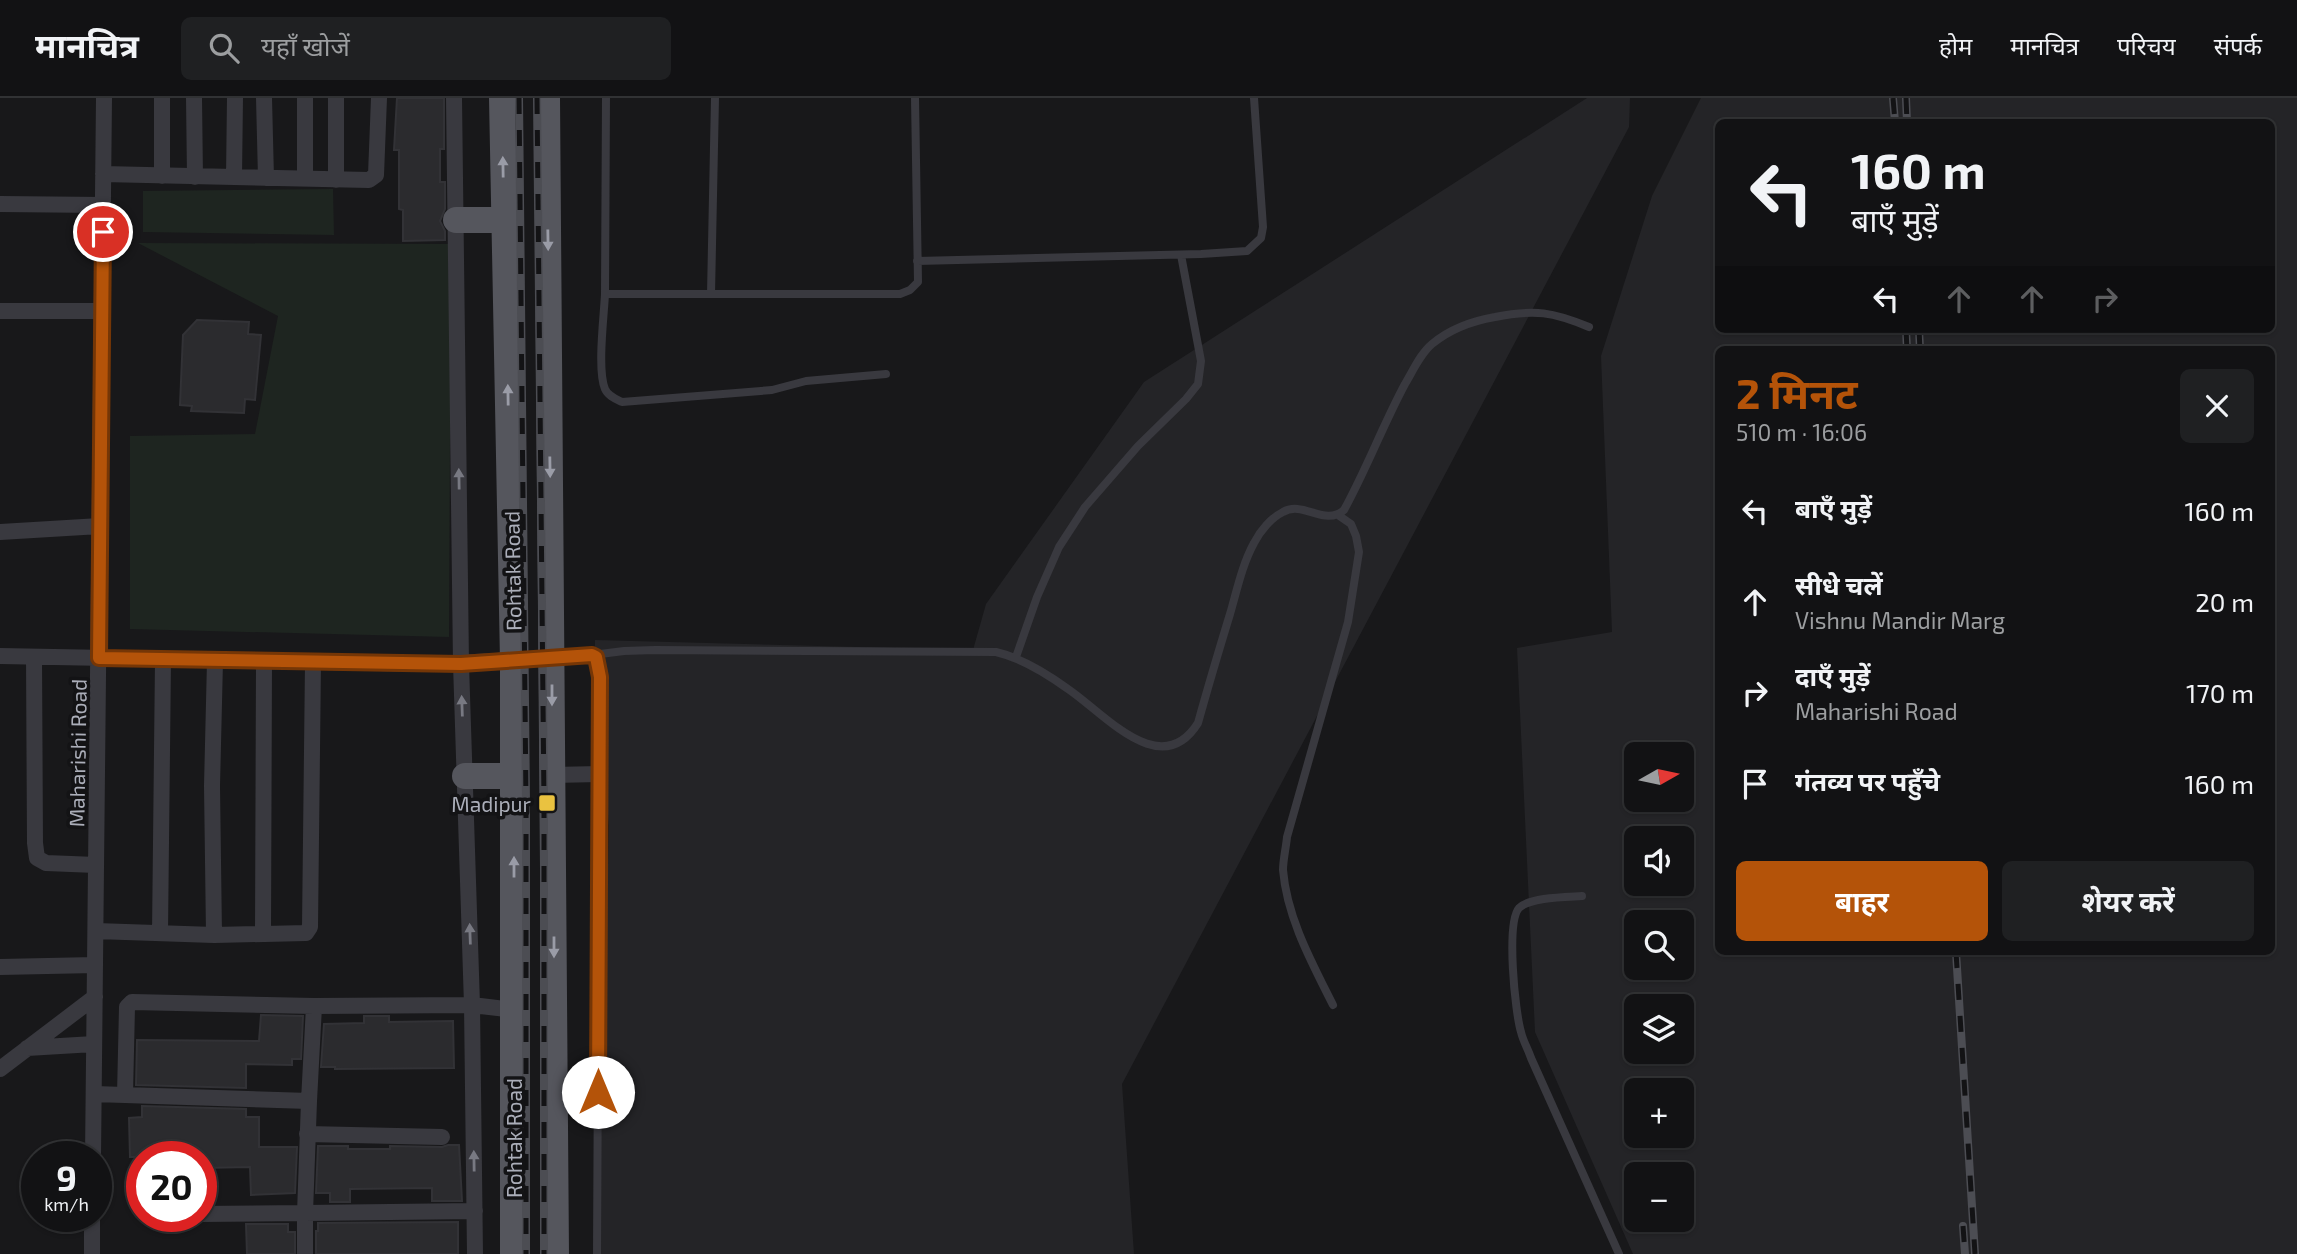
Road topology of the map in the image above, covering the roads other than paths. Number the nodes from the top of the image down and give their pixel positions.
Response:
1 (104, 98) edge
2 (162, 98) edge
3 (194, 98) edge
4 (235, 98) edge
5 (264, 98) edge
6 (305, 98) edge
7 (336, 98) edge
8 (379, 98) edge
9 (454, 98) edge
10 (502, 98) edge
11 (547, 98) edge
12 (606, 98) edge
13 (715, 98) edge
14 (915, 98) edge
15 (1254, 98) edge
16 (103, 174) junction
17 (162, 176) junction
18 (195, 177) junction
19 (234, 177) junction
20 (266, 178) junction
21 (305, 179) junction
22 (336, 180) junction
23 (0, 204) edge
24 (103, 205) junction
25 (456, 220) junction
26 (504, 220) junction
27 (1181, 255) junction
28 (917, 261) junction
29 (605, 294) junction
30 (711, 294) junction
31 (0, 311) edge
32 (102, 311) junction
33 (1590, 327) dead end
34 (886, 374) dead end
35 (1338, 515) junction
36 (100, 526) junction
37 (0, 532) edge
38 (592, 655) junction
39 (0, 656) edge
40 (34, 657) junction
41 (1016, 657) junction
42 (99, 658) junction
43 (552, 659) junction
44 (163, 660) junction
45 (513, 660) junction
46 (215, 661) junction
47 (264, 662) junction
48 (313, 662) junction
49 (461, 664) junction
50 (600, 774) junction
51 (552, 775) junction
52 (465, 776) junction
53 (514, 776) junction
54 (96, 865) junction
55 (1582, 896) dead end
56 (96, 931) junction
57 (160, 933) junction
58 (263, 934) junction
59 (214, 935) junction
60 (95, 965) junction
61 (0, 967) edge
62 (95, 997) junction
63 (472, 1005) junction
64 (1333, 1005) dead end
65 (314, 1006) junction
66 (514, 1010) junction
67 (94, 1044) junction
68 (27, 1048) junction
69 (0, 1069) edge
70 (94, 1094) junction
71 (125, 1095) junction
72 (309, 1101) junction
73 (307, 1134) junction
74 (442, 1138) dead end
75 (93, 1141) edge
76 (475, 1211) junction
77 (305, 1213) junction
78 (217, 1214) edge
79 (93, 1232) edge
80 (92, 1254) edge
81 (305, 1254) edge
82 (475, 1254) edge
83 (513, 1254) edge
84 (556, 1254) edge
85 (597, 1254) edge
86 (1619, 1254) edge

1 - 16 street, Maharishi Road
2 - 17 street
3 - 18 street
4 - 19 street
5 - 20 street
6 - 21 street
7 - 22 street
8 - 22 street
9 - 25 street
26 -> 10 main road, Rohtak Road
11 -> 43 main road, Rohtak Road
12 - 29 lane
13 - 30 lane
14 - 28 lane
15 - 27 lane
16 - 17 street
16 - 24 street, Maharishi Road
17 - 18 street
18 - 19 street
19 - 20 street
20 - 21 street
21 - 22 street
23 - 24 street
24 - 32 street, Maharishi Road
25 - 26 main road
49 -> 25 street
45 -> 26 main road, Rohtak Road
27 - 28 lane
27 - 41 lane
28 - 30 lane
29 - 30 lane
29 - 34 lane
31 - 32 street
32 - 36 street, Maharishi Road
33 - 35 lane
35 - 41 lane
35 - 64 lane
36 - 37 street
36 - 42 street, Maharishi Road
38 - 41 lane
38 - 43 lane
38 - 50 lane
39 - 40 street
40 - 42 street
40 - 54 street
42 - 44 street
42 - 54 street, Maharishi Road
43 - 45 lane
43 -> 51 main road, Rohtak Road
44 - 46 street
44 - 57 street
45 - 49 street
45 - 53 main road, Rohtak Road
46 - 47 street
46 - 59 street
47 - 48 street
47 - 58 street
48 - 49 street
48 - 58 street
52 -> 49 street
50 - 51 street
50 - 85 lane
51 -> 84 main road, Rohtak Road
52 - 53 main road
63 -> 52 street
66 -> 53 main road, Rohtak Road
54 - 56 street, Maharishi Road
55 - 86 lane
56 - 57 street
56 - 60 street, Maharishi Road
57 - 59 street
58 - 59 street
60 - 61 street
60 - 62 street, Maharishi Road
62 - 67 street, Maharishi Road
62 - 68 street
63 - 65 street
63 - 66 street
76 -> 63 street
65 - 71 street
65 - 72 street
66 - 83 main road, Rohtak Road
67 - 68 street
67 - 70 street, Maharishi Road
68 - 69 street
70 - 71 street
70 - 75 street, Maharishi Road
71 - 72 street
72 - 73 street
73 - 74 street
73 - 77 street
76 - 77 street
76 - 82 street
77 - 78 street
77 - 81 street
79 - 80 street

